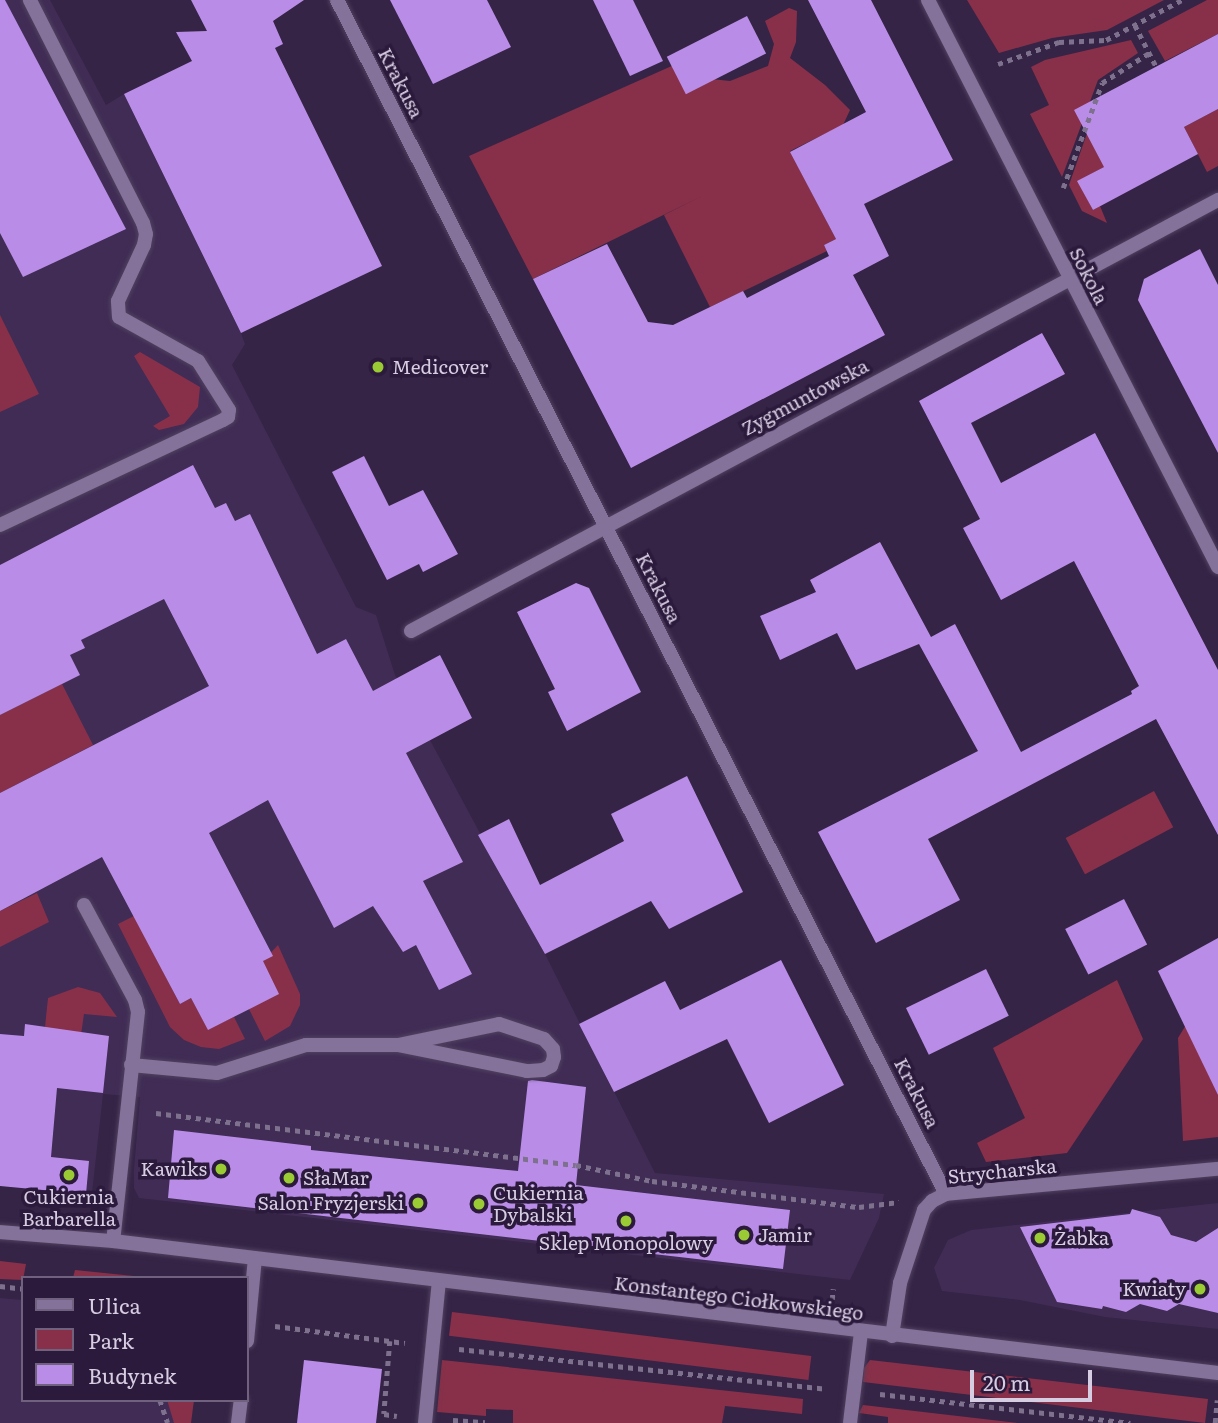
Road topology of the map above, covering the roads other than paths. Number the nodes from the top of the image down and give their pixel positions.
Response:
1 (30, 0) edge
2 (337, 0) edge
3 (928, 0) edge
4 (1218, 200) edge
5 (1069, 279) junction
6 (0, 526) edge
7 (606, 526) junction
8 (1218, 567) edge
9 (411, 631) dead end
10 (84, 905) dead end
11 (398, 1045) junction
12 (131, 1065) junction
13 (1218, 1169) edge
14 (946, 1194) junction
15 (0, 1232) edge
16 (113, 1241) junction
17 (255, 1258) junction
18 (439, 1281) junction
19 (248, 1332) edge
20 (861, 1332) junction
21 (892, 1336) junction
22 (1218, 1373) edge
23 (241, 1402) edge
24 (239, 1423) edge
25 (425, 1423) edge
26 (850, 1423) edge

1 - 6 street
2 - 7 street, Krakusa
3 - 5 street, Sokola
4 - 5 street, Zygmuntowska
5 - 7 street, Zygmuntowska
5 - 8 street, Sokola
7 - 9 street, Zygmuntowska
7 - 14 street, Krakusa
10 - 12 street
11 - 11 street
11 - 12 street
12 - 16 street
13 - 14 street, Strycharska
14 - 21 street, Strycharska
15 - 16 street, Konstantego Ciołkowskiego
16 - 17 street, Konstantego Ciołkowskiego
17 - 18 street, Konstantego Ciołkowskiego
17 - 19 street
18 - 20 street, Konstantego Ciołkowskiego
18 - 25 street
20 - 21 street, Konstantego Ciołkowskiego
20 - 26 street
21 - 22 street, Konstantego Ciołkowskiego
23 - 24 street

